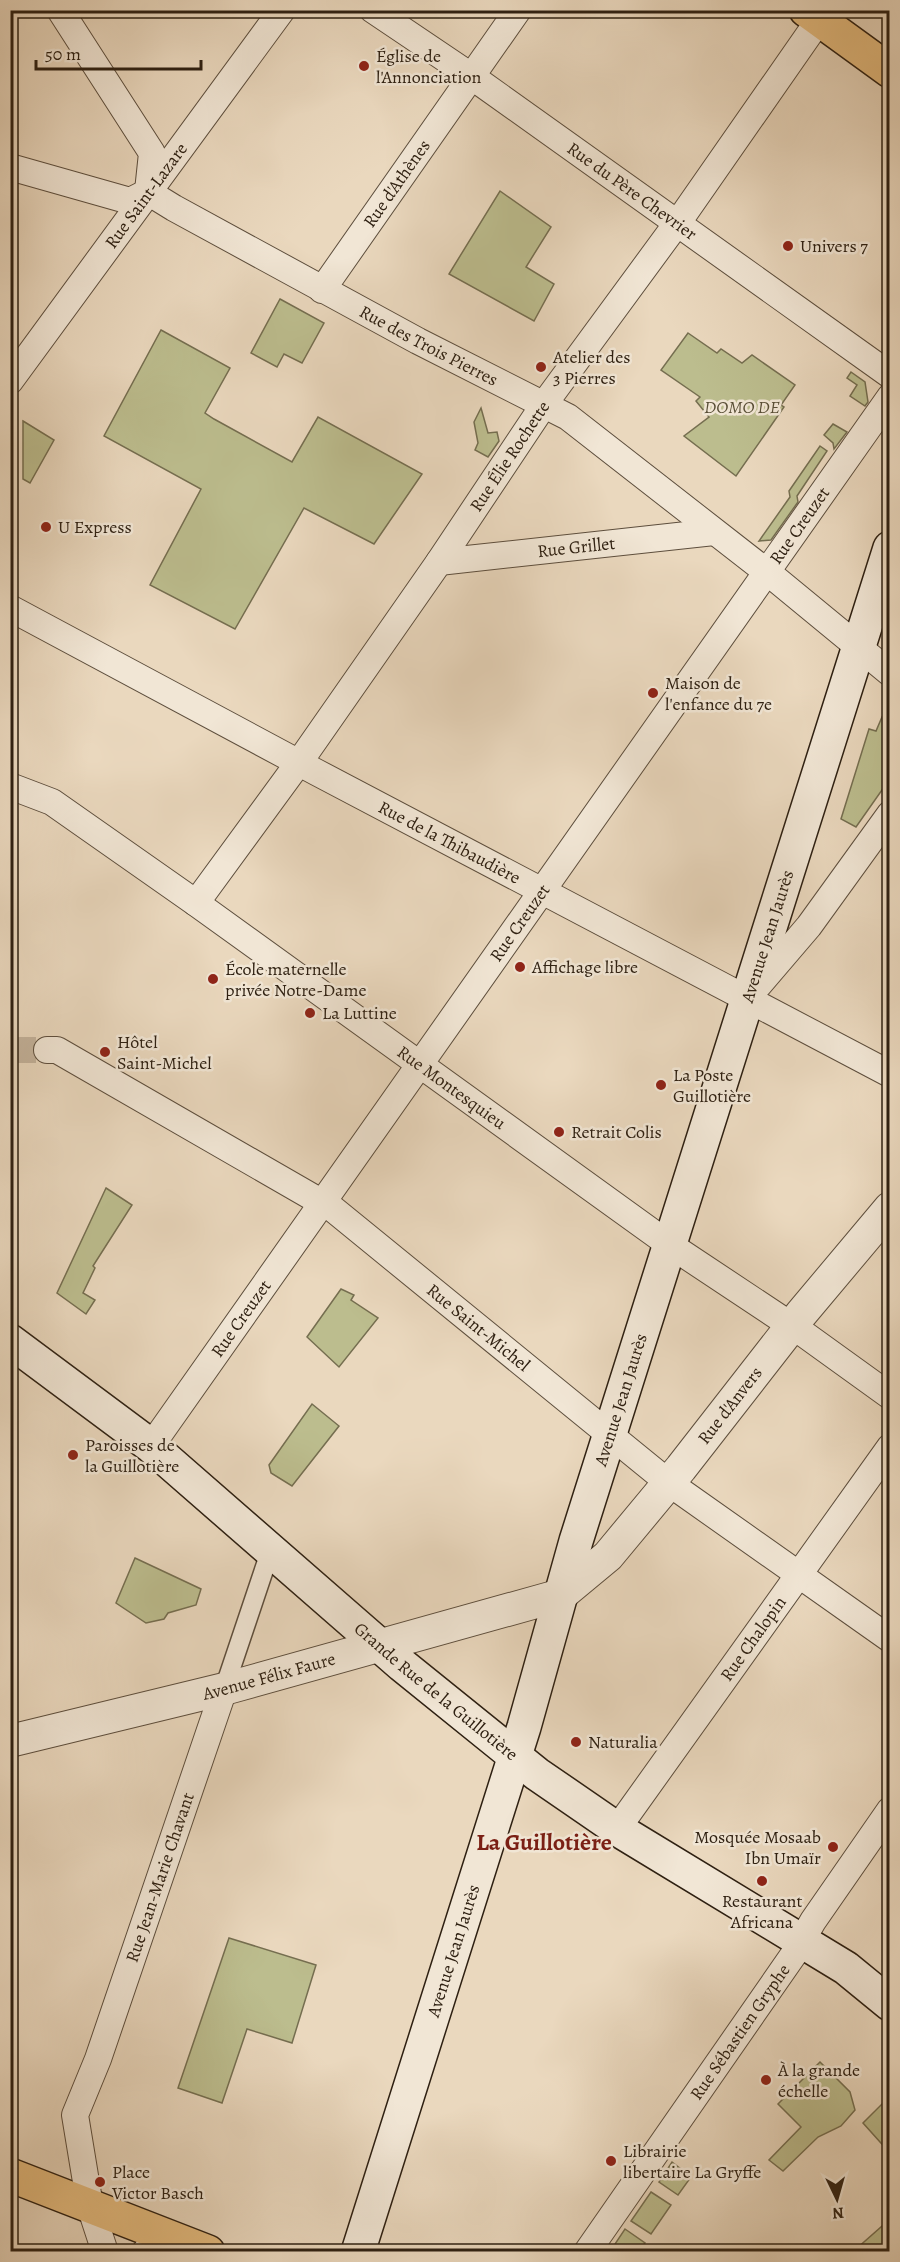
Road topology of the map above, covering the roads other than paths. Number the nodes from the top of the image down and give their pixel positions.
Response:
1 (60, 10) edge
2 (282, 10) edge
3 (373, 10) edge
4 (518, 10) edge
5 (818, 14) edge
6 (890, 71) edge
7 (471, 76) junction
8 (10, 167) edge
9 (148, 192) junction
10 (678, 223) junction
11 (322, 290) junction
12 (890, 375) edge
13 (10, 381) edge
14 (890, 397) edge
15 (545, 403) junction
16 (714, 532) junction
17 (890, 548) edge
18 (439, 562) junction
19 (766, 571) junction
20 (10, 608) edge
21 (858, 648) junction
22 (890, 672) edge
23 (298, 763) junction
24 (10, 786) edge
25 (890, 814) edge
26 (543, 892) junction
27 (196, 903) junction
28 (748, 997) junction
29 (47, 1050) tunnel mouth
30 (421, 1065) junction
31 (890, 1074) edge
32 (321, 1202) junction
33 (890, 1208) edge
34 (670, 1245) junction
35 (791, 1326) junction
36 (10, 1341) edge
37 (890, 1396) edge
38 (610, 1434) junction
39 (151, 1446) junction
40 (890, 1447) edge
41 (669, 1483) junction
42 (271, 1550) junction
43 (799, 1576) junction
44 (561, 1595) junction
45 (890, 1639) edge
46 (378, 1644) junction
47 (224, 1689) junction
48 (10, 1742) edge
49 (513, 1756) junction
50 (890, 1810) edge
51 (617, 1829) junction
52 (802, 1940) junction
53 (890, 2004) edge
54 (10, 2175) edge
55 (90, 2206) junction
56 (154, 2243) edge
57 (105, 2252) edge
58 (208, 2252) edge
59 (358, 2252) edge
60 (586, 2252) edge

1 - 9 street
2 - 9 street, Rue Saint-Lazare
3 - 7 street, Rue du Père Chevrier
4 - 7 street, Rue d'Athènes
5 - 6 main road
5 - 10 street, Rue Élie Rochette
7 - 10 street, Rue du Père Chevrier
7 - 11 street, Rue d'Athènes
8 - 9 street
9 - 11 street, Rue des Trois Pierres
9 - 13 street, Rue Saint-Lazare
10 - 12 street, Rue du Père Chevrier
10 - 15 street, Rue Élie Rochette
11 - 15 street, Rue des Trois Pierres
14 - 19 street, Rue Creuzet
15 - 16 street, Rue des Trois Pierres
15 - 18 street, Rue Élie Rochette
16 - 18 street, Rue Grillet
16 - 19 street, Rue des Trois Pierres
17 - 21 main road, Avenue Jean Jaurès
18 - 23 street, Rue Élie Rochette
19 - 21 street, Rue des Trois Pierres
19 - 26 street, Rue Creuzet
20 - 23 street, Rue de la Thibaudière
21 - 22 street, Rue des Trois Pierres
21 - 28 main road, Avenue Jean Jaurès
23 - 26 street, Rue de la Thibaudière
23 - 27 street, Rue Élie Rochette
24 - 27 street, Rue Montesquieu
25 - 28 street
26 - 28 street, Rue de la Thibaudière
26 - 30 street, Rue Creuzet
27 - 30 street, Rue Montesquieu
28 - 31 street, Rue de la Thibaudière
28 - 34 main road, Avenue Jean Jaurès
29 - 32 street, Rue Saint-Michel
30 - 32 street, Rue Creuzet
30 - 34 street, Rue Montesquieu
32 - 38 street, Rue Saint-Michel
32 - 39 street, Rue Creuzet
33 - 35 street, Rue d'Anvers
34 - 35 street, Rue Montesquieu
34 - 38 main road, Avenue Jean Jaurès
35 - 37 street, Rue Montesquieu
35 - 41 street, Rue d'Anvers
36 - 39 main road, Grande Rue de la Guillotière
38 - 41 street, Rue Saint-Michel
38 - 44 main road, Avenue Jean Jaurès
39 - 42 main road, Grande Rue de la Guillotière
40 - 43 street, Rue Chalopin
41 - 43 street, Rue Saint-Michel
41 - 44 street, Rue d'Anvers
42 - 46 main road, Grande Rue de la Guillotière
42 - 47 street, Rue Jean-Marie Chavant
43 - 45 street, Rue Saint-Michel
43 - 51 street, Rue Chalopin
44 - 46 street, Avenue Félix Faure
44 - 49 main road, Avenue Jean Jaurès
46 - 47 street, Avenue Félix Faure
46 - 49 main road, Grande Rue de la Guillotière
47 - 48 street, Avenue Félix Faure
47 - 55 street, Rue Jean-Marie Chavant
49 - 51 main road, Grande Rue de la Guillotière
49 - 59 main road, Avenue Jean Jaurès
50 - 52 street, Rue Sébastien Gryphe
51 - 52 main road, Grande Rue de la Guillotière
52 - 53 main road, Grande Rue de la Guillotière
52 - 60 street, Rue Sébastien Gryphe
54 - 55 main road
55 - 56 main road
55 - 57 street, Rue Jean-Marie Chavant
56 - 58 main road

